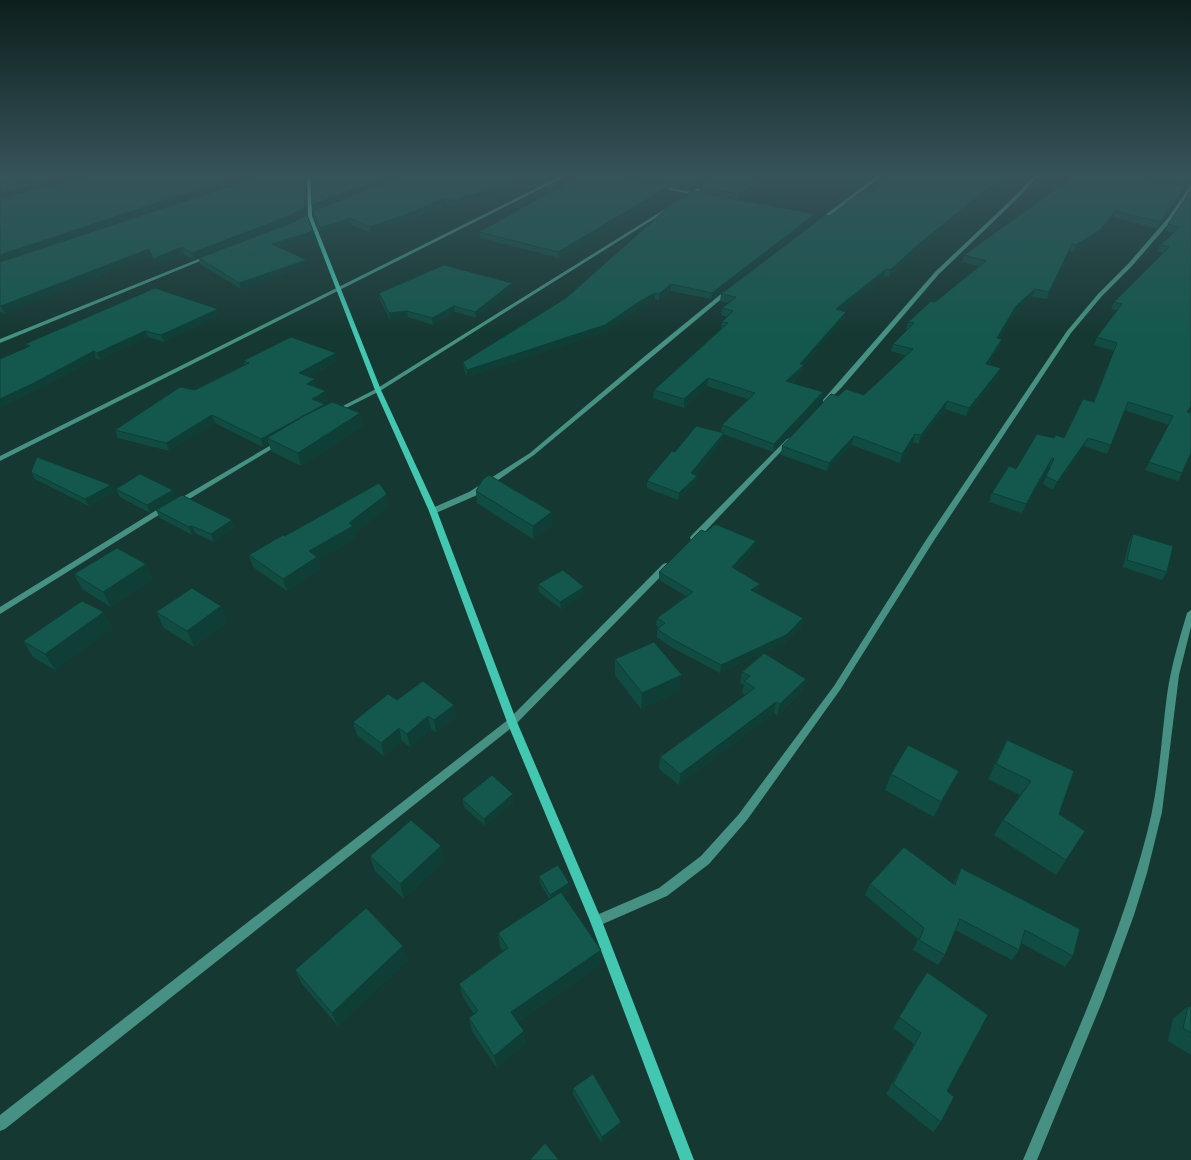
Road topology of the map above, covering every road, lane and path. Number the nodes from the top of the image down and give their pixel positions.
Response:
1 (315, 227) edge
2 (461, 227) edge
3 (639, 227) edge
4 (984, 227) edge
5 (1163, 227) edge
6 (214, 255) edge
7 (338, 288) junction
8 (732, 288) edge
9 (0, 342) edge
10 (378, 390) junction
11 (822, 405) edge
12 (330, 414) edge
13 (796, 433) edge
14 (285, 439) edge
15 (0, 459) edge
16 (433, 511) junction
17 (686, 546) edge
18 (669, 563) edge
19 (0, 611) edge
20 (1191, 613) edge
21 (512, 722) junction
22 (596, 920) junction
23 (0, 1124) edge
24 (687, 1160) edge
25 (1030, 1160) edge

1 - 7 street
2 - 7 street
3 - 10 street
4 - 11 street
5 - 22 street
6 - 9 street
7 - 10 street
7 - 15 street
8 - 16 street
10 - 12 street
10 - 16 street
13 - 17 street
14 - 19 street
16 - 21 street
18 - 21 street
20 - 25 street
21 - 22 street
21 - 23 street
22 - 24 street

